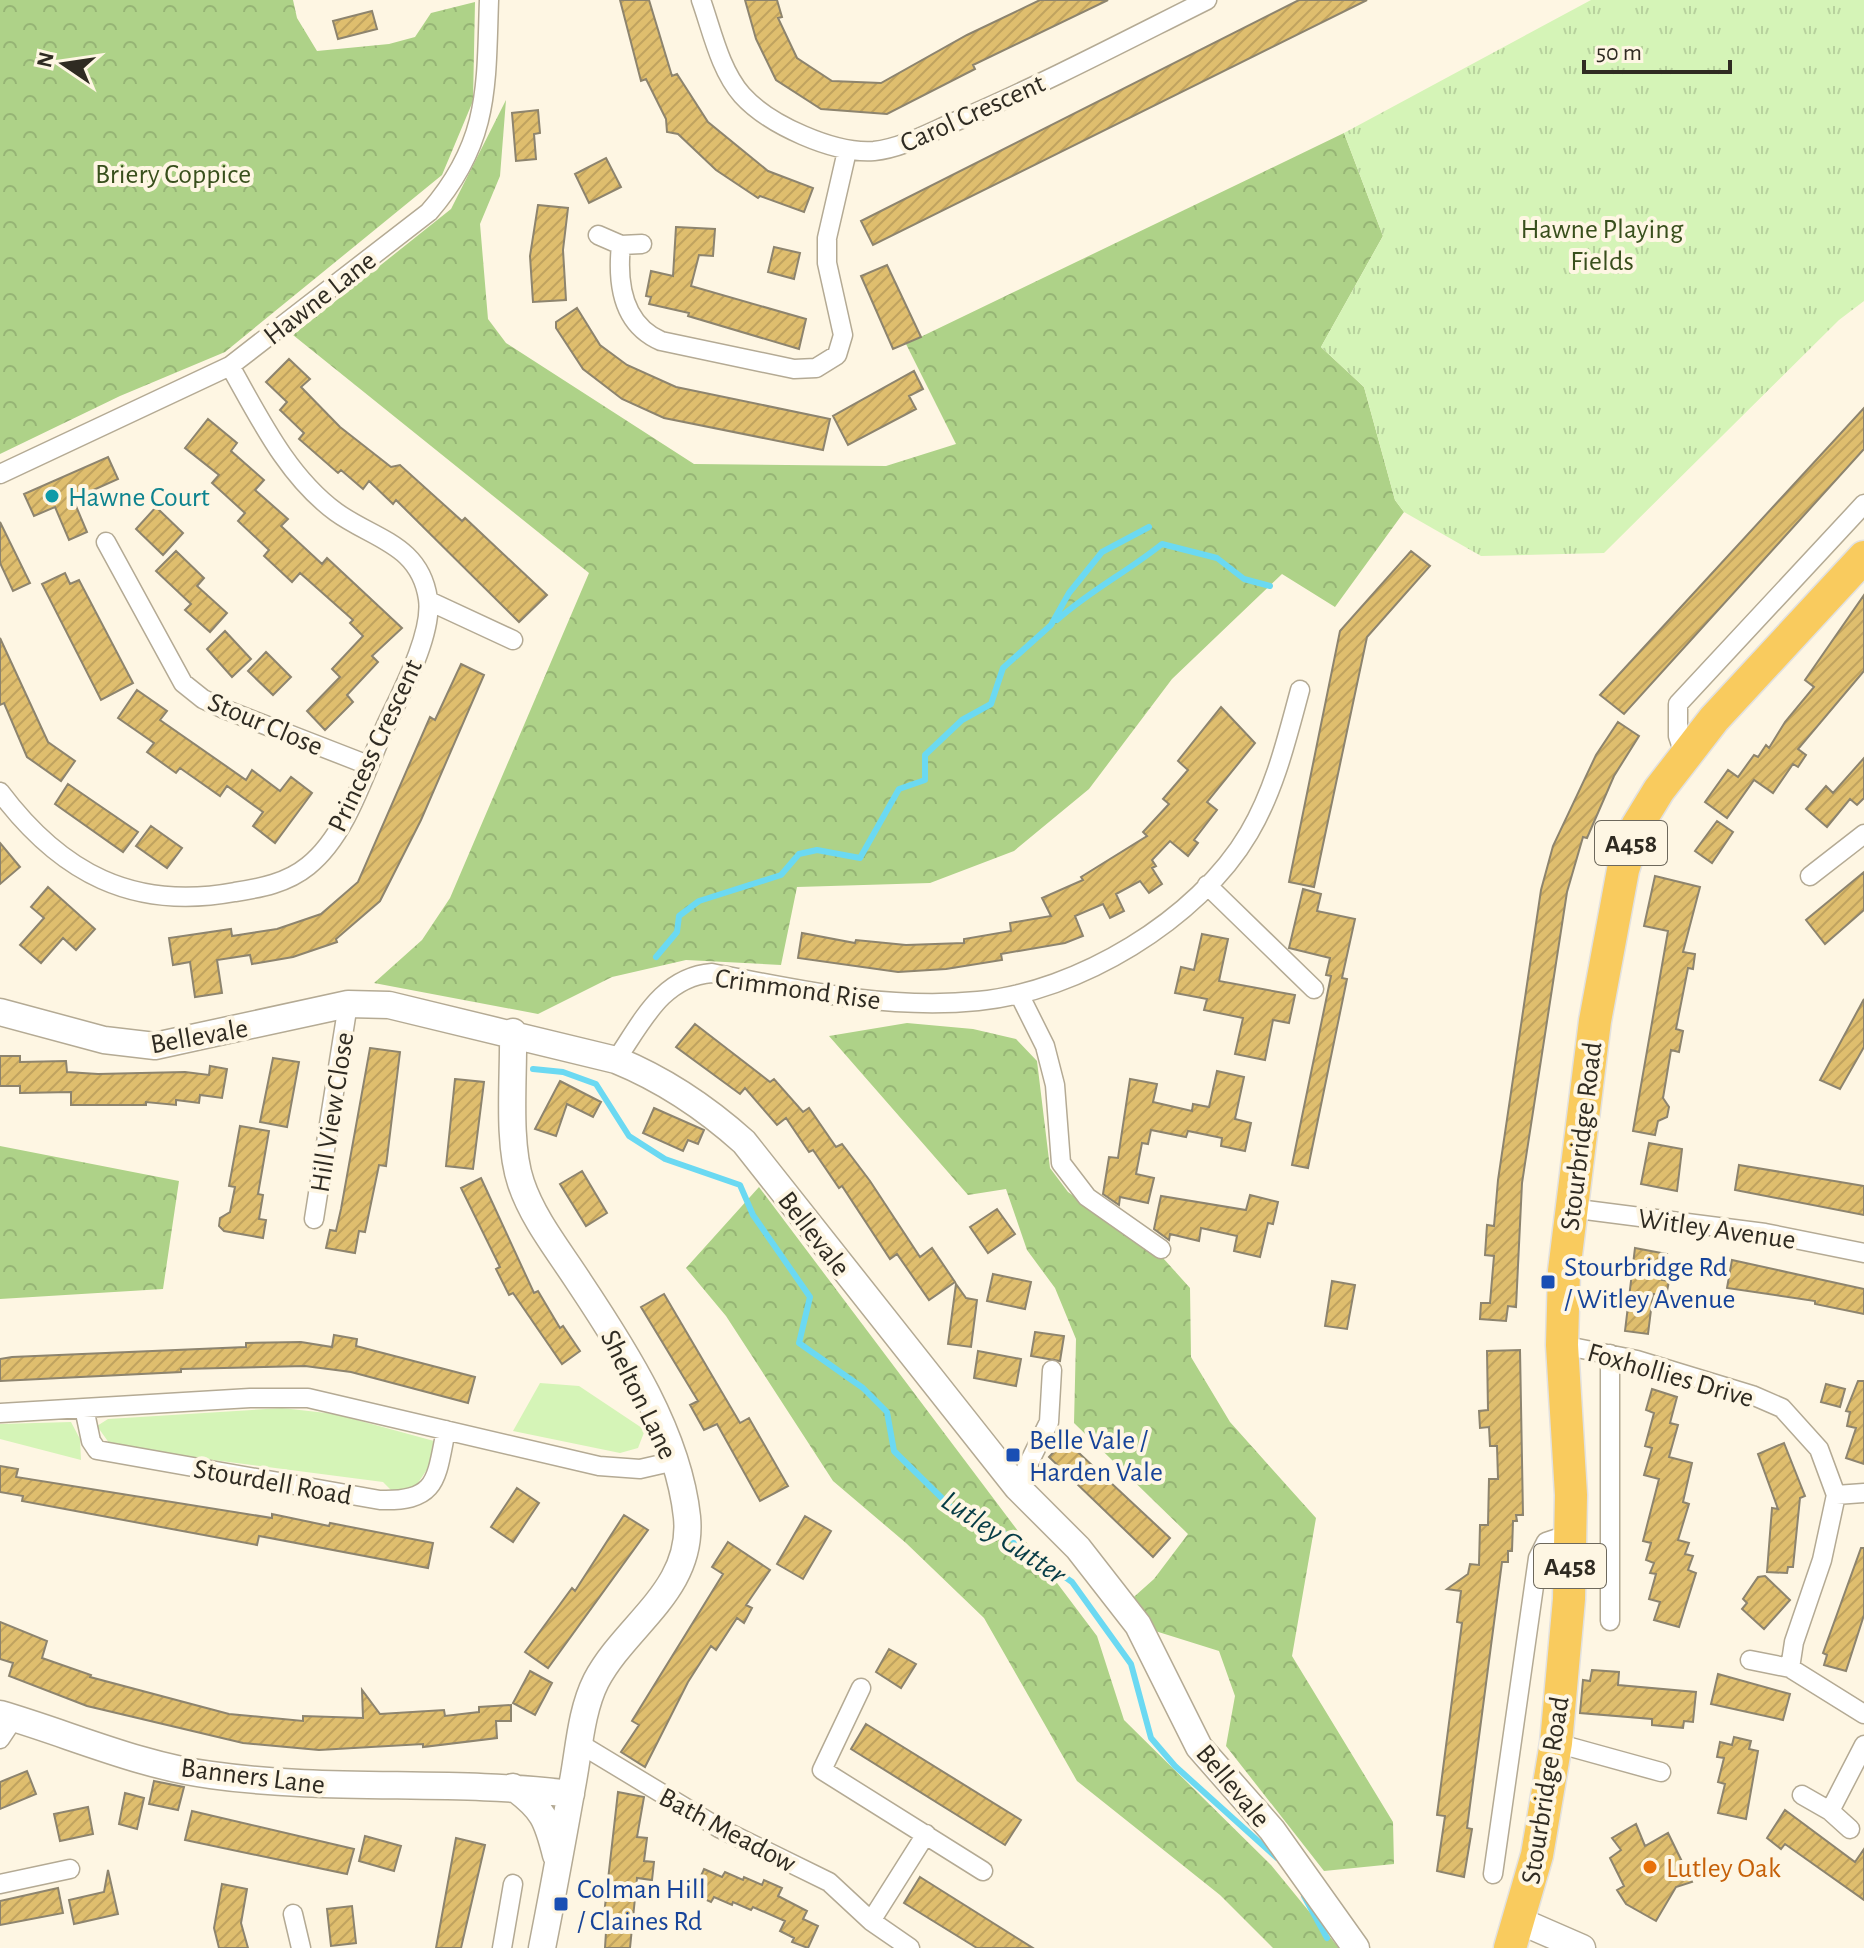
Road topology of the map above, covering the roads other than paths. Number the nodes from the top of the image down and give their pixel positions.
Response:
1 (489, 0) edge
2 (701, 0) edge
3 (1207, 0) edge
4 (847, 151) junction
5 (598, 235) dead end
6 (642, 244) dead end
7 (621, 245) junction
8 (230, 366) junction
9 (0, 474) edge
10 (1864, 504) edge
11 (106, 542) dead end
12 (1864, 557) edge
13 (429, 601) junction
14 (513, 640) dead end
15 (1300, 690) dead end
16 (1685, 757) junction
17 (368, 765) junction
18 (0, 792) edge
19 (1864, 834) edge
20 (1810, 876) dead end
21 (1207, 885) junction
22 (1314, 989) dead end
23 (1019, 994) junction
24 (348, 1004) junction
25 (0, 1012) edge
26 (513, 1032) junction
27 (616, 1060) junction
28 (1570, 1208) junction
29 (314, 1219) dead end
30 (1161, 1249) dead end
31 (1864, 1253) edge
32 (1562, 1345) junction
33 (1610, 1354) junction
34 (1052, 1370) dead end
35 (84, 1408) junction
36 (0, 1413) edge
37 (446, 1430) junction
38 (675, 1461) junction
39 (1017, 1487) junction
40 (1864, 1493) edge
41 (1836, 1495) junction
42 (1570, 1534) junction
43 (1610, 1621) dead end
44 (1750, 1660) dead end
45 (1790, 1668) junction
46 (861, 1688) dead end
47 (1864, 1714) edge
48 (5, 1724) edge
49 (1556, 1743) junction
50 (580, 1744) junction
51 (1864, 1745) edge
52 (1661, 1772) dead end
53 (513, 1787) junction
54 (571, 1794) junction
55 (1802, 1795) dead end
56 (1830, 1811) junction
57 (1850, 1829) dead end
58 (926, 1834) junction
59 (559, 1866) junction
60 (70, 1869) dead end
61 (983, 1871) dead end
62 (1493, 1874) dead end
63 (0, 1884) edge
64 (513, 1884) dead end
65 (293, 1914) dead end
66 (871, 1921) junction
67 (1515, 1934) edge
68 (301, 1948) edge
69 (502, 1948) edge
70 (542, 1948) edge
71 (910, 1948) edge
72 (1356, 1948) edge
73 (1582, 1948) edge

1 - 8 street, Hawne Lane
2 - 4 street, Carol Crescent
3 - 4 street, Carol Crescent
4 - 7 street
5 - 7 street
6 - 7 street
8 - 9 street, Hawne Lane
8 - 13 street
10 - 16 street
11 - 17 street, Stour Close
12 - 16 highway, Stourbridge Road / A458
13 - 14 street
13 - 17 street, Princess Crescent
15 - 21 street, Crimmond Rise
16 - 28 highway, Stourbridge Road / A458
17 - 18 street, Princess Crescent
19 - 20 street
21 - 22 street
21 - 23 street, Crimmond Rise
23 - 27 street, Crimmond Rise
23 - 30 street
24 - 25 street, Bellevale
24 - 26 street, Bellevale
24 - 29 street, Hill View Close
26 - 27 street, Bellevale
26 - 38 street, Shelton Lane
27 - 39 street, Bellevale
28 - 31 street, Witley Avenue
28 - 32 highway, Stourbridge Road / A458
32 - 33 street, Foxhollies Drive
32 - 42 highway, Stourbridge Road / A458
33 - 41 street, Foxhollies Drive
33 - 43 street
34 - 39 street
35 - 36 street
35 - 37 street
35 - 37 street, Stourdell Road
37 - 38 street
38 - 50 street, Shelton Lane
39 - 72 street, Bellevale
40 - 41 street
41 - 45 street
42 - 49 highway, Stourbridge Road / A458
42 - 62 street, Stourbridge Road
44 - 45 street
45 - 47 street
46 - 58 street
48 - 53 street, Banners Lane
49 - 52 street
49 - 67 highway, Stourbridge Road / A458
50 - 54 street, Shelton Lane
50 - 66 street, Bath Meadow
51 - 56 street
53 - 54 street, Banners Lane
53 - 59 street
54 - 59 street, Shelton Lane
55 - 56 street
56 - 57 street
58 - 61 street
58 - 66 street
59 - 70 street, Shelton Lane
60 - 63 street
64 - 69 street
65 - 68 street
66 - 71 street, Bath Meadow
67 - 73 street

